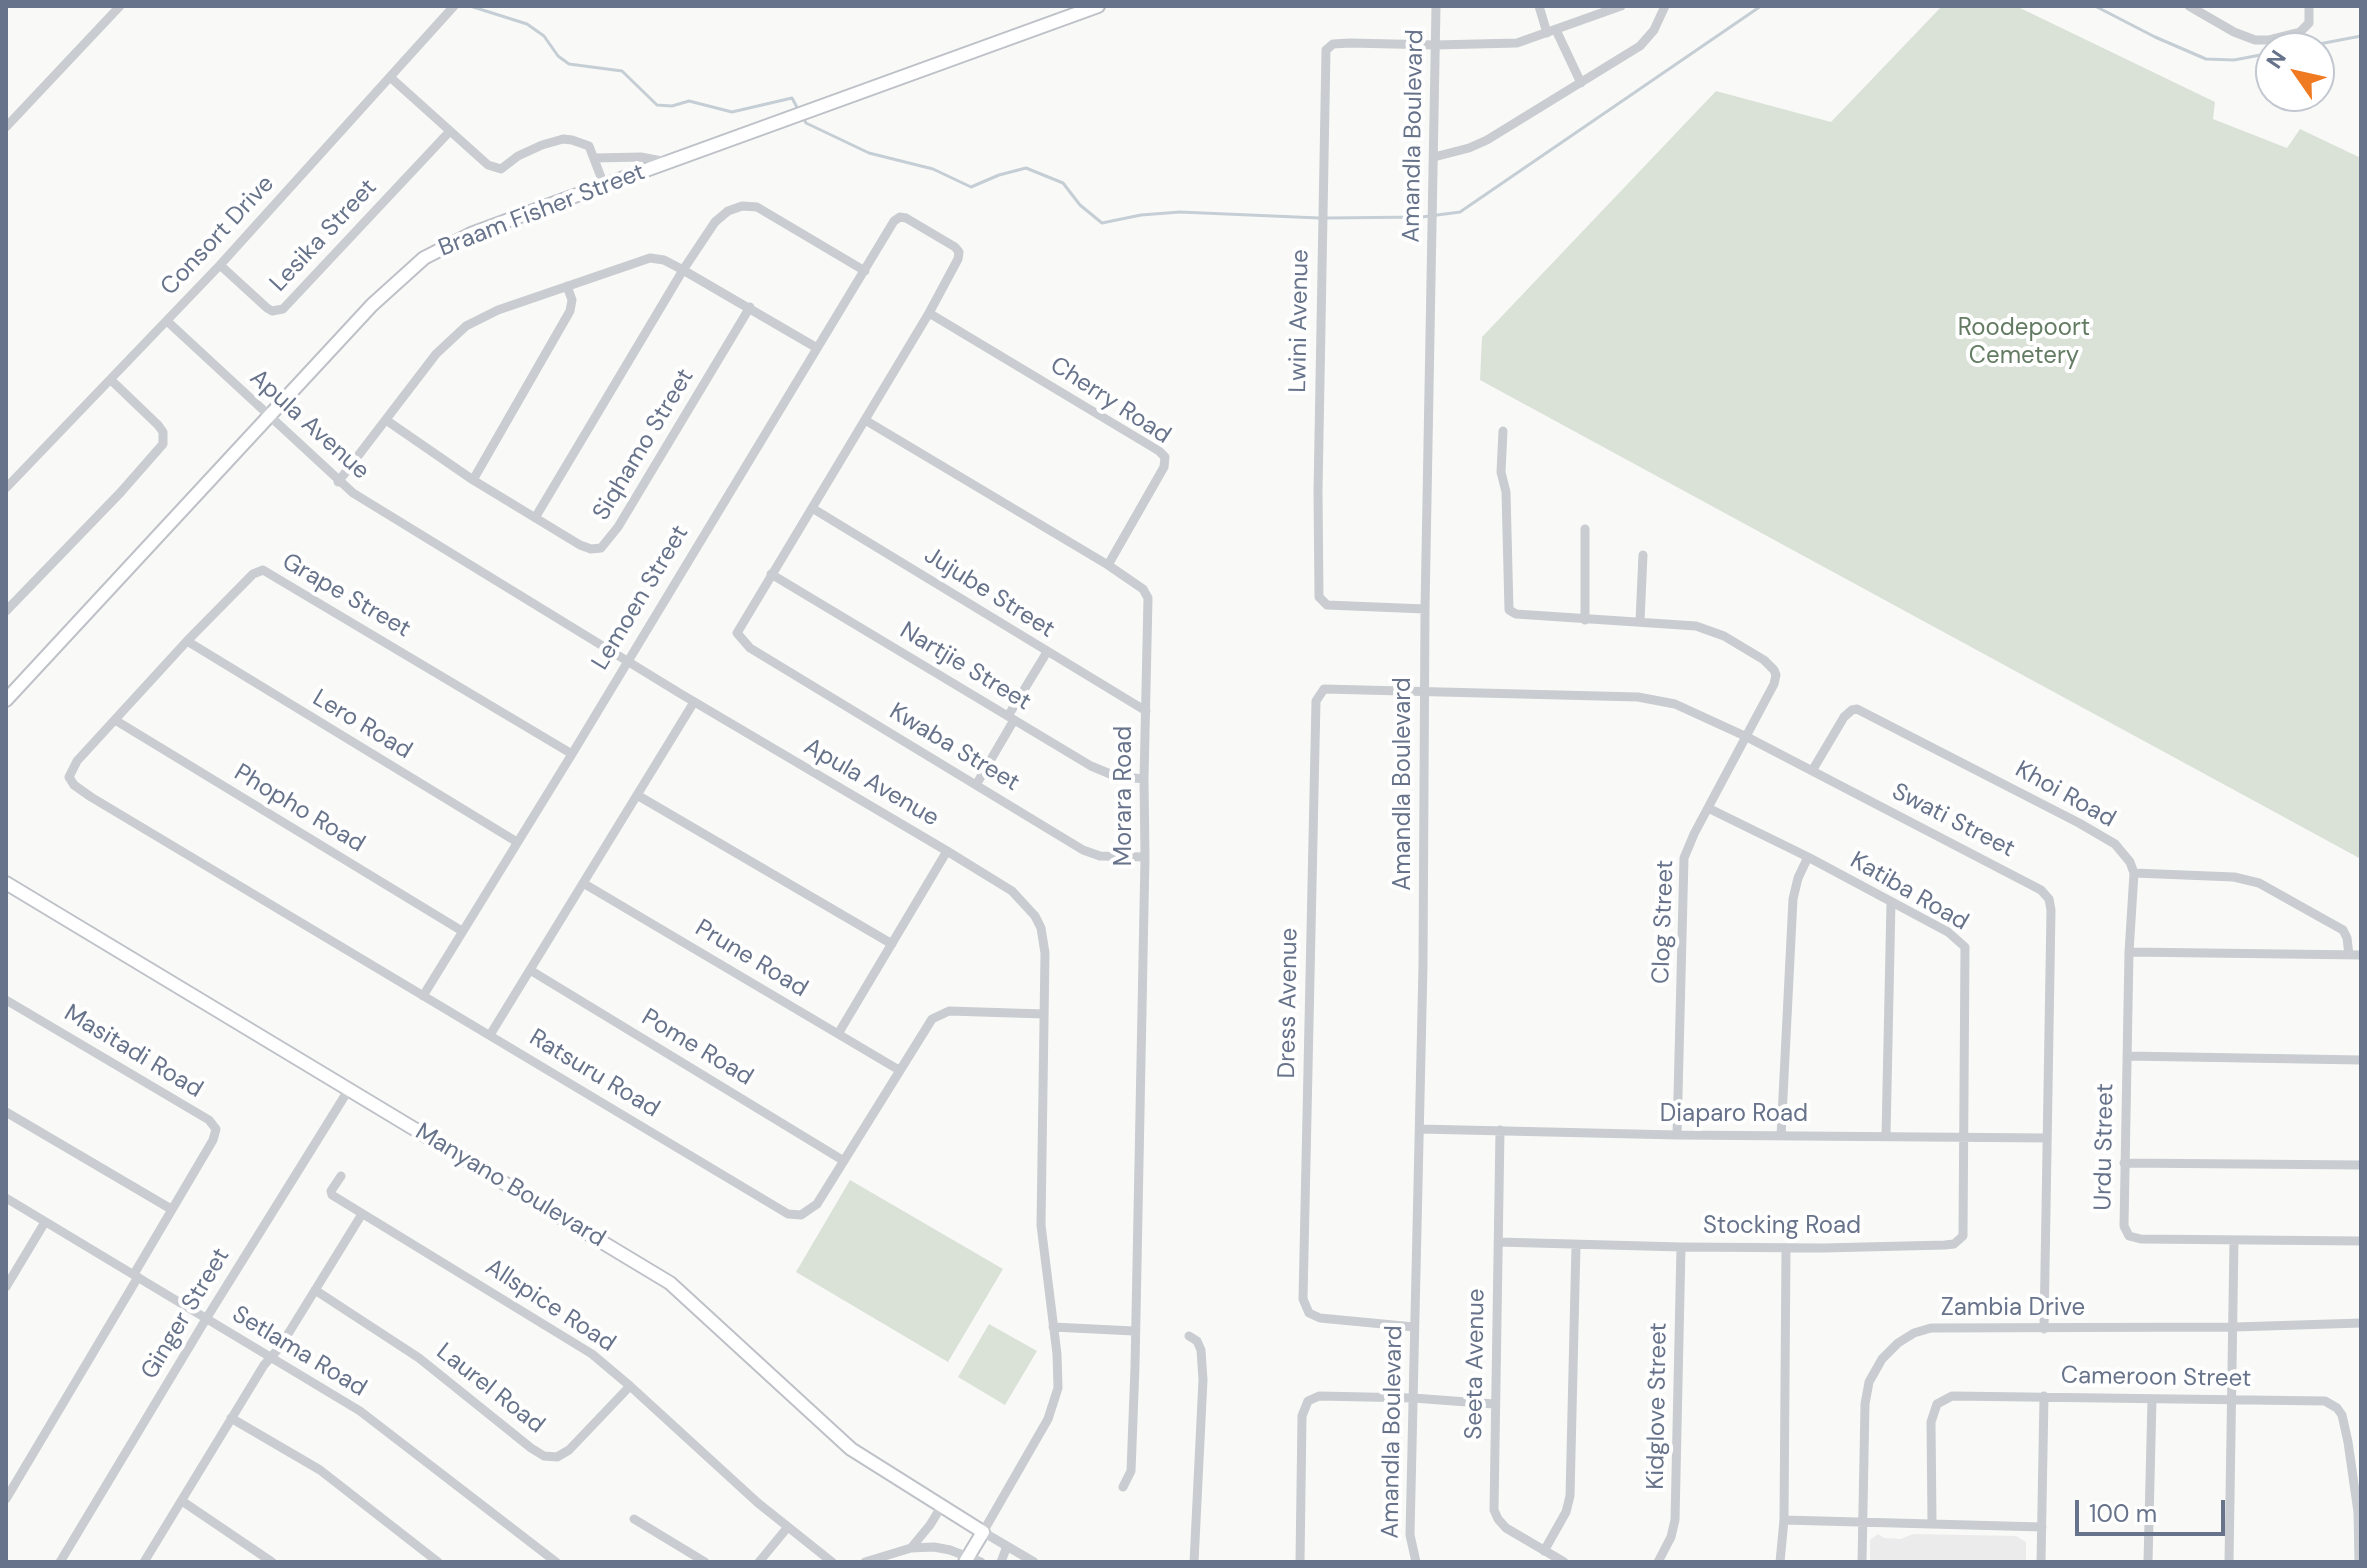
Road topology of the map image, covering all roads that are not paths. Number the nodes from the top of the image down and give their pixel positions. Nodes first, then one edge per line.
1 (120, 6) edge
2 (1098, 6) edge
3 (1436, 6) edge
4 (1539, 6) edge
5 (1621, 6) edge
6 (1665, 6) edge
7 (2189, 6) edge
8 (2309, 6) edge
9 (451, 9) edge
10 (1074, 10) edge
11 (1552, 31) junction
12 (1436, 45) junction
13 (390, 77) junction
14 (1581, 83) junction
15 (6, 127) edge
16 (450, 131) junction
17 (1434, 157) junction
18 (595, 158) junction
19 (670, 162) junction
20 (604, 185) junction
21 (220, 265) junction
22 (683, 270) junction
23 (865, 271) junction
24 (567, 286) junction
25 (750, 307) junction
26 (929, 313) junction
27 (167, 321) junction
28 (817, 348) junction
29 (111, 380) junction
30 (270, 417) junction
31 (386, 420) junction
32 (865, 420) junction
33 (1503, 431) dead end
34 (473, 480) junction
35 (338, 482) junction
36 (6, 488) edge
37 (812, 508) junction
38 (535, 518) junction
39 (1585, 529) dead end
40 (1643, 555) dead end
41 (1108, 565) junction
42 (771, 574) junction
43 (1425, 609) junction
44 (6, 611) edge
45 (1585, 620) junction
46 (1640, 621) junction
47 (187, 641) junction
48 (1047, 652) junction
49 (627, 661) junction
50 (1424, 693) junction
51 (6, 700) edge
52 (694, 702) junction
53 (1146, 711) junction
54 (1011, 718) junction
55 (115, 720) junction
56 (1747, 737) junction
57 (572, 754) junction
58 (1812, 771) junction
59 (69, 777) joint
60 (1144, 779) junction
61 (976, 785) junction
62 (637, 795) junction
63 (1708, 808) junction
64 (517, 842) junction
65 (947, 851) junction
66 (1145, 857) junction
67 (1808, 857) junction
68 (2134, 873) junction
69 (6, 883) edge
70 (583, 883) junction
71 (1891, 902) junction
72 (462, 931) junction
73 (892, 944) junction
74 (2129, 952) junction
75 (2349, 955) junction
76 (2361, 955) edge
77 (530, 970) junction
78 (423, 996) junction
79 (6, 1000) edge
80 (1044, 1014) junction
81 (838, 1034) junction
82 (490, 1035) junction
83 (2127, 1056) junction
84 (2361, 1060) edge
85 (899, 1070) junction
86 (349, 1089) junction
87 (6, 1112) edge
88 (1420, 1129) junction
89 (1500, 1130) junction
90 (1677, 1135) junction
91 (1886, 1135) junction
92 (1964, 1135) junction
93 (1781, 1136) junction
94 (2047, 1138) junction
95 (844, 1161) junction
96 (2124, 1163) junction
97 (2361, 1165) edge
98 (341, 1176) dead end
99 (6, 1198) edge
100 (171, 1209) junction
101 (362, 1214) junction
102 (45, 1222) junction
103 (2234, 1240) junction
104 (2361, 1241) edge
105 (1498, 1242) junction
106 (1576, 1245) junction
107 (1681, 1247) junction
108 (1786, 1248) junction
109 (136, 1276) junction
110 (6, 1287) edge
111 (315, 1290) junction
112 (206, 1319) junction
113 (2361, 1323) edge
114 (1053, 1327) junction
115 (1414, 1327) junction
116 (2235, 1327) junction
117 (2044, 1329) junction
118 (1134, 1331) junction
119 (1189, 1336) dead end
120 (271, 1357) junction
121 (630, 1386) junction
122 (2044, 1396) junction
123 (1413, 1398) junction
124 (2152, 1399) junction
125 (2232, 1401) junction
126 (1494, 1404) junction
127 (231, 1418) junction
128 (1123, 1487) dead end
129 (6, 1499) edge
130 (182, 1501) junction
131 (941, 1507) junction
132 (634, 1519) dead end
133 (1784, 1520) junction
134 (1863, 1521) junction
135 (1932, 1522) junction
136 (2042, 1527) junction
137 (787, 1528) junction
138 (983, 1532) junction
139 (1007, 1546) junction
140 (911, 1548) junction
141 (1544, 1551) junction
142 (971, 1560) edge
143 (60, 1562) edge
144 (144, 1562) edge
145 (272, 1562) edge
146 (438, 1562) edge
147 (556, 1562) edge
148 (705, 1562) edge
149 (759, 1562) edge
150 (832, 1562) edge
151 (865, 1562) edge
152 (1001, 1562) edge
153 (1034, 1562) edge
154 (1194, 1562) edge
155 (1300, 1562) edge
156 (1416, 1562) edge
157 (1564, 1562) edge
158 (1658, 1562) edge
159 (1780, 1562) edge
160 (1862, 1562) edge
161 (2041, 1562) edge
162 (2148, 1562) edge
163 (2229, 1562) edge
164 (2359, 1562) edge

1 - 15 street
2 - 10 street, Braam Fisher Street
3 - 12 street, Amandla Boulevard
4 - 11 street
5 - 11 street
6 - 14 street
7 - 8 street
9 - 13 street, Consort Drive
10 - 19 street, Braam Fisher Street
11 - 12 street
11 - 14 street
12 - 17 street, Amandla Boulevard
12 - 43 street, Lwini Avenue
13 - 16 street
13 - 21 street, Consort Drive
14 - 17 street
16 - 18 street
16 - 21 street, Lesika Street
17 - 43 street, Amandla Boulevard
18 - 19 street
18 - 20 street
19 - 20 street, Braam Fisher Street
20 - 30 street, Braam Fisher Street
21 - 27 street, Consort Drive
22 - 23 street
22 - 24 street
22 - 25 street
22 - 38 street
23 - 26 street, Lemoen Street
23 - 28 street, Lemoen Street
24 - 31 street
24 - 34 street
25 - 28 street
25 - 38 street, Siqhamo Street
26 - 32 street
26 - 41 street, Cherry Road
27 - 29 street, Consort Drive
27 - 30 street, Apula Avenue
28 - 49 street, Lemoen Street
29 - 36 street, Consort Drive
29 - 44 street
30 - 35 street, Apula Avenue
30 - 51 street, Braam Fisher Street
31 - 34 street, Siqhamo Street
31 - 35 street
32 - 37 street
32 - 41 street, Morara Road
33 - 45 street
34 - 38 street, Siqhamo Street
35 - 49 street, Apula Avenue
37 - 42 street
37 - 48 street, Jujube Street
39 - 45 street
40 - 46 street
41 - 53 street, Morara Road
42 - 54 street, Nartjie Street
42 - 61 street, Kwaba Street
43 - 50 street, Amandla Boulevard
45 - 46 street
46 - 56 street, Clog Street
47 - 55 street, Grape Street
47 - 57 street, Grape Street
47 - 64 street, Lero Road
48 - 53 street, Jujube Street
48 - 54 street
49 - 52 street, Apula Avenue
49 - 57 street, Lemoen Street
50 - 56 street, Swati Street
50 - 88 street, Amandla Boulevard
50 - 115 street, Dress Avenue
52 - 62 street
52 - 65 street, Apula Avenue
53 - 60 street, Morara Road
54 - 60 street, Nartjie Street
54 - 61 street
55 - 59 street, Grape Street
55 - 72 street, Phopho Road
56 - 58 street, Swati Street
56 - 63 street, Clog Street
57 - 64 street, Lemoen Street
58 - 68 street, Khoi Road
58 - 94 street, Swati Street
59 - 78 street, Ratsuru Road
60 - 66 street, Morara Road
61 - 66 street, Kwaba Street
62 - 70 street
62 - 73 street
63 - 67 street, Katiba Road
63 - 90 street, Clog Street
64 - 72 street, Lemoen Street
65 - 73 street
65 - 80 street, Apula Avenue
66 - 118 street, Morara Road
67 - 71 street, Katiba Road
67 - 93 street
68 - 74 street, Urdu Street
68 - 75 street
69 - 86 street, Manyano Boulevard
70 - 77 street
70 - 81 street, Prune Road
71 - 91 street
71 - 92 street, Katiba Road
72 - 78 street, Lemoen Street
73 - 81 street
74 - 75 street
74 - 83 street, Urdu Street
75 - 76 street
77 - 82 street
77 - 95 street, Pome Road
78 - 82 street, Ratsuru Road
79 - 100 street, Masitadi Road
80 - 85 street, Ratsuru Road
80 - 114 street, Apula Avenue
81 - 85 street, Prune Road
82 - 95 street, Ratsuru Road
83 - 84 street
83 - 96 street, Urdu Street
85 - 95 street, Ratsuru Road
86 - 112 street, Ginger Street
86 - 131 street, Manyano Boulevard
87 - 100 street
88 - 89 street, Diaparo Road
88 - 115 street, Amandla Boulevard
89 - 90 street, Diaparo Road
89 - 105 street, Seeta Avenue
90 - 93 street, Diaparo Road
91 - 92 street, Diaparo Road
91 - 93 street, Diaparo Road
92 - 94 street, Diaparo Road
92 - 108 street, Stocking Road
94 - 117 street, Swati Street
96 - 97 street
96 - 103 street, Urdu Street
98 - 101 street, Allspice Road
99 - 102 street, Setlama Road
100 - 109 street, Masitadi Road
101 - 111 street
101 - 121 street, Allspice Road
102 - 109 street, Setlama Road
102 - 110 street
103 - 104 street, Urdu Street
103 - 116 street
105 - 106 street, Stocking Road
105 - 126 street, Seeta Avenue
106 - 107 street, Stocking Road
106 - 141 street
107 - 108 street, Stocking Road
107 - 158 street, Kidglove Street
108 - 133 street
109 - 112 street, Setlama Road
109 - 129 street, Masitadi Road
111 - 120 street
111 - 121 street, Laurel Road
112 - 120 street, Setlama Road
112 - 143 street, Ginger Street
113 - 116 street, Zambia Drive
114 - 118 street
114 - 138 street, Apula Avenue
115 - 123 street, Amandla Boulevard
116 - 117 street, Zambia Drive
116 - 125 street
117 - 134 street, Zambia Drive
118 - 128 street, Morara Road
119 - 154 street
120 - 127 street
120 - 147 street, Setlama Road
121 - 137 street, Allspice Road
122 - 124 street, Cameroon Street
122 - 135 street, Cameroon Street
122 - 136 street
123 - 126 street
123 - 155 street
123 - 156 street, Amandla Boulevard
124 - 125 street, Cameroon Street
124 - 162 street
125 - 163 street
125 - 164 street, Cameroon Street
126 - 141 street, Seeta Avenue
127 - 130 street
127 - 146 street
130 - 144 street
130 - 145 street
131 - 138 street, Manyano Boulevard
131 - 140 street
132 - 148 street
133 - 134 street
133 - 159 street
134 - 135 street
134 - 160 street, Zambia Drive
135 - 136 street
136 - 161 street
137 - 149 street
137 - 150 street, Allspice Road
138 - 139 street
138 - 142 street
139 - 152 street
139 - 153 street
140 - 142 street
140 - 151 street
141 - 157 street, Seeta Avenue

